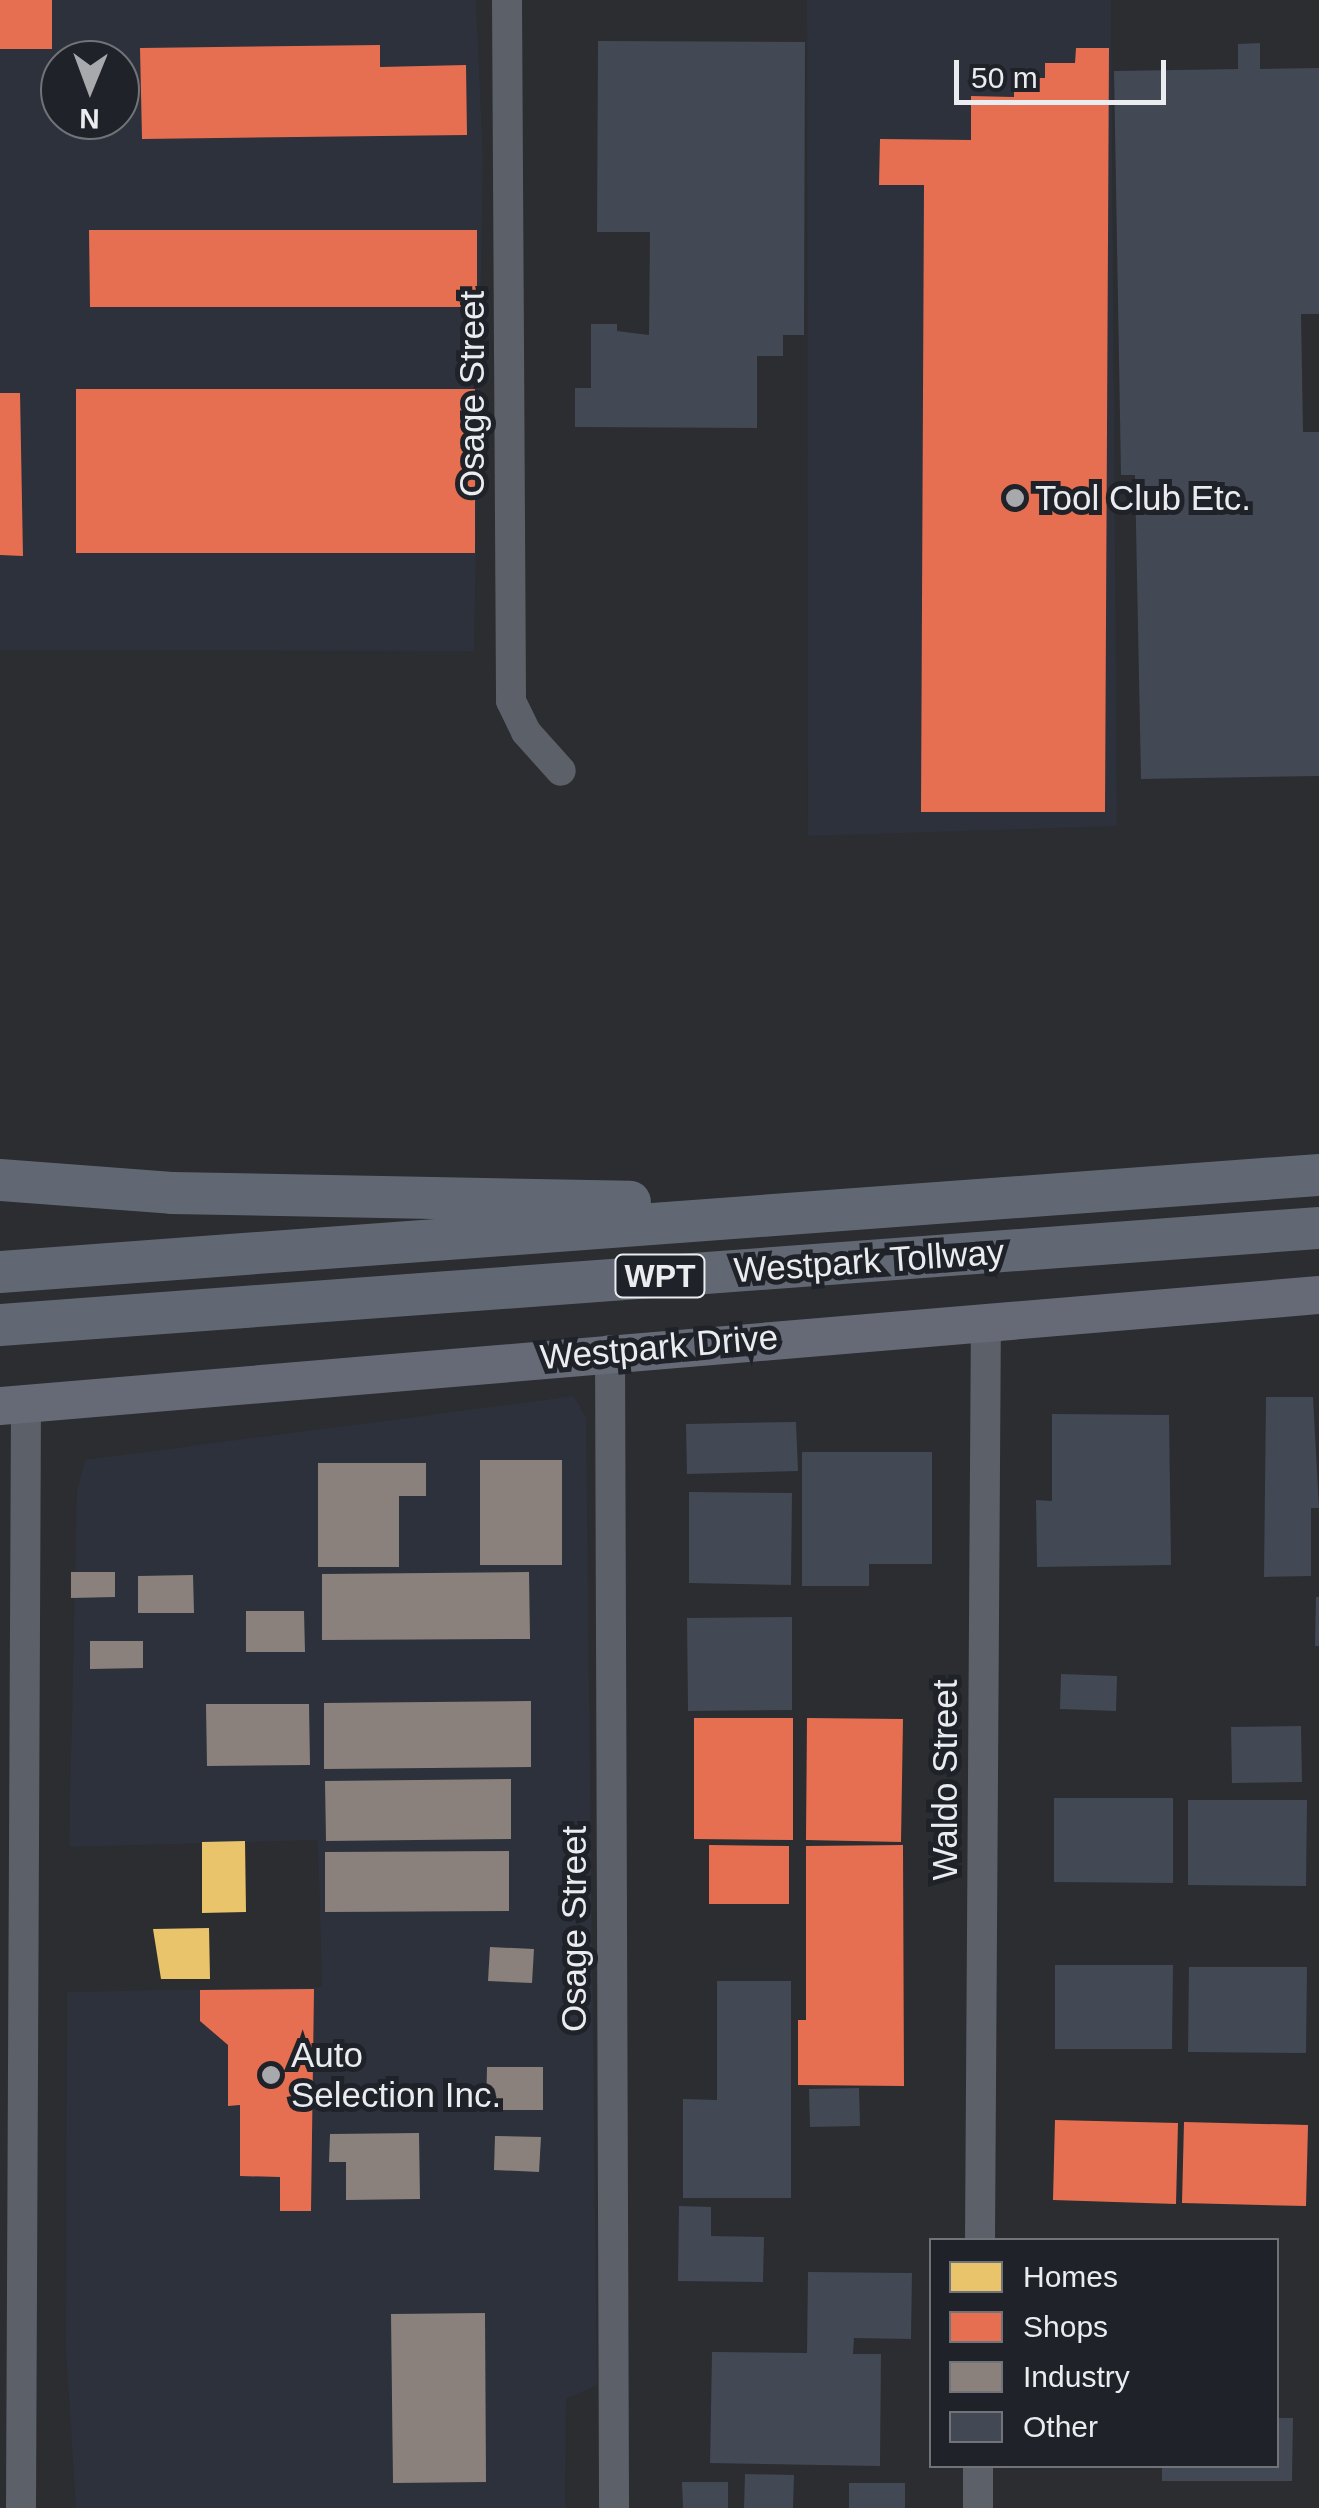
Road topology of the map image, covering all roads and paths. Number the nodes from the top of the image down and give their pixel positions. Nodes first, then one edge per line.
1 (507, 0) edge
2 (561, 772) dead end
3 (1319, 1176) edge
4 (0, 1180) edge
5 (901, 1208) junction
6 (1319, 1228) edge
7 (0, 1272) edge
8 (1319, 1295) edge
9 (986, 1320) junction
10 (0, 1325) edge
11 (610, 1350) junction
12 (13, 1405) edge
13 (980, 2238) edge
14 (978, 2468) edge
15 (21, 2508) edge
16 (614, 2508) edge
17 (978, 2508) edge

1 - 2 street, Osage Street
3 - 5 highway, Westpark Tollway / WPT
4 - 5 highway
5 - 7 highway, Westpark Tollway / WPT
6 - 10 highway, Westpark Tollway / WPT
8 - 9 main road, Westpark Drive
9 - 11 main road, Westpark Drive
9 - 13 street, Waldo Street
11 - 12 main road, Westpark Drive
11 - 16 street, Osage Street
12 - 15 street
14 - 17 street

